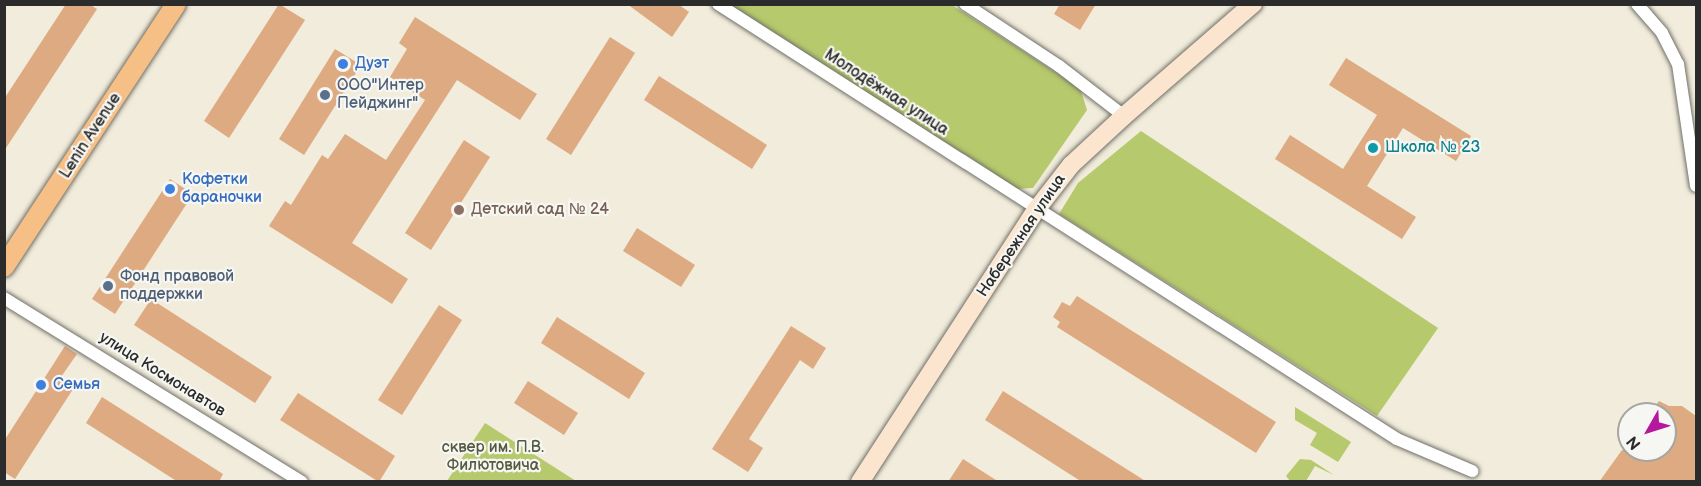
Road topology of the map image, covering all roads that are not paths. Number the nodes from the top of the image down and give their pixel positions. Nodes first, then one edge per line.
1 (176, 4) edge
2 (718, 4) edge
3 (965, 4) edge
4 (1253, 4) edge
5 (1637, 4) edge
6 (1124, 116) junction
7 (1696, 186) edge
8 (1036, 210) junction
9 (4, 267) edge
10 (4, 298) edge
11 (1472, 471) dead end
12 (302, 482) edge
13 (860, 482) edge

1 - 9 main road, Lenin Avenue
2 - 8 street, Молодёжная улица
3 - 6 street
4 - 6 street, Набережная улица
5 - 7 street
6 - 8 street, Набережная улица
8 - 11 street, Молодёжная улица
8 - 13 street, Набережная улица
10 - 12 street, улица Космонавтов

